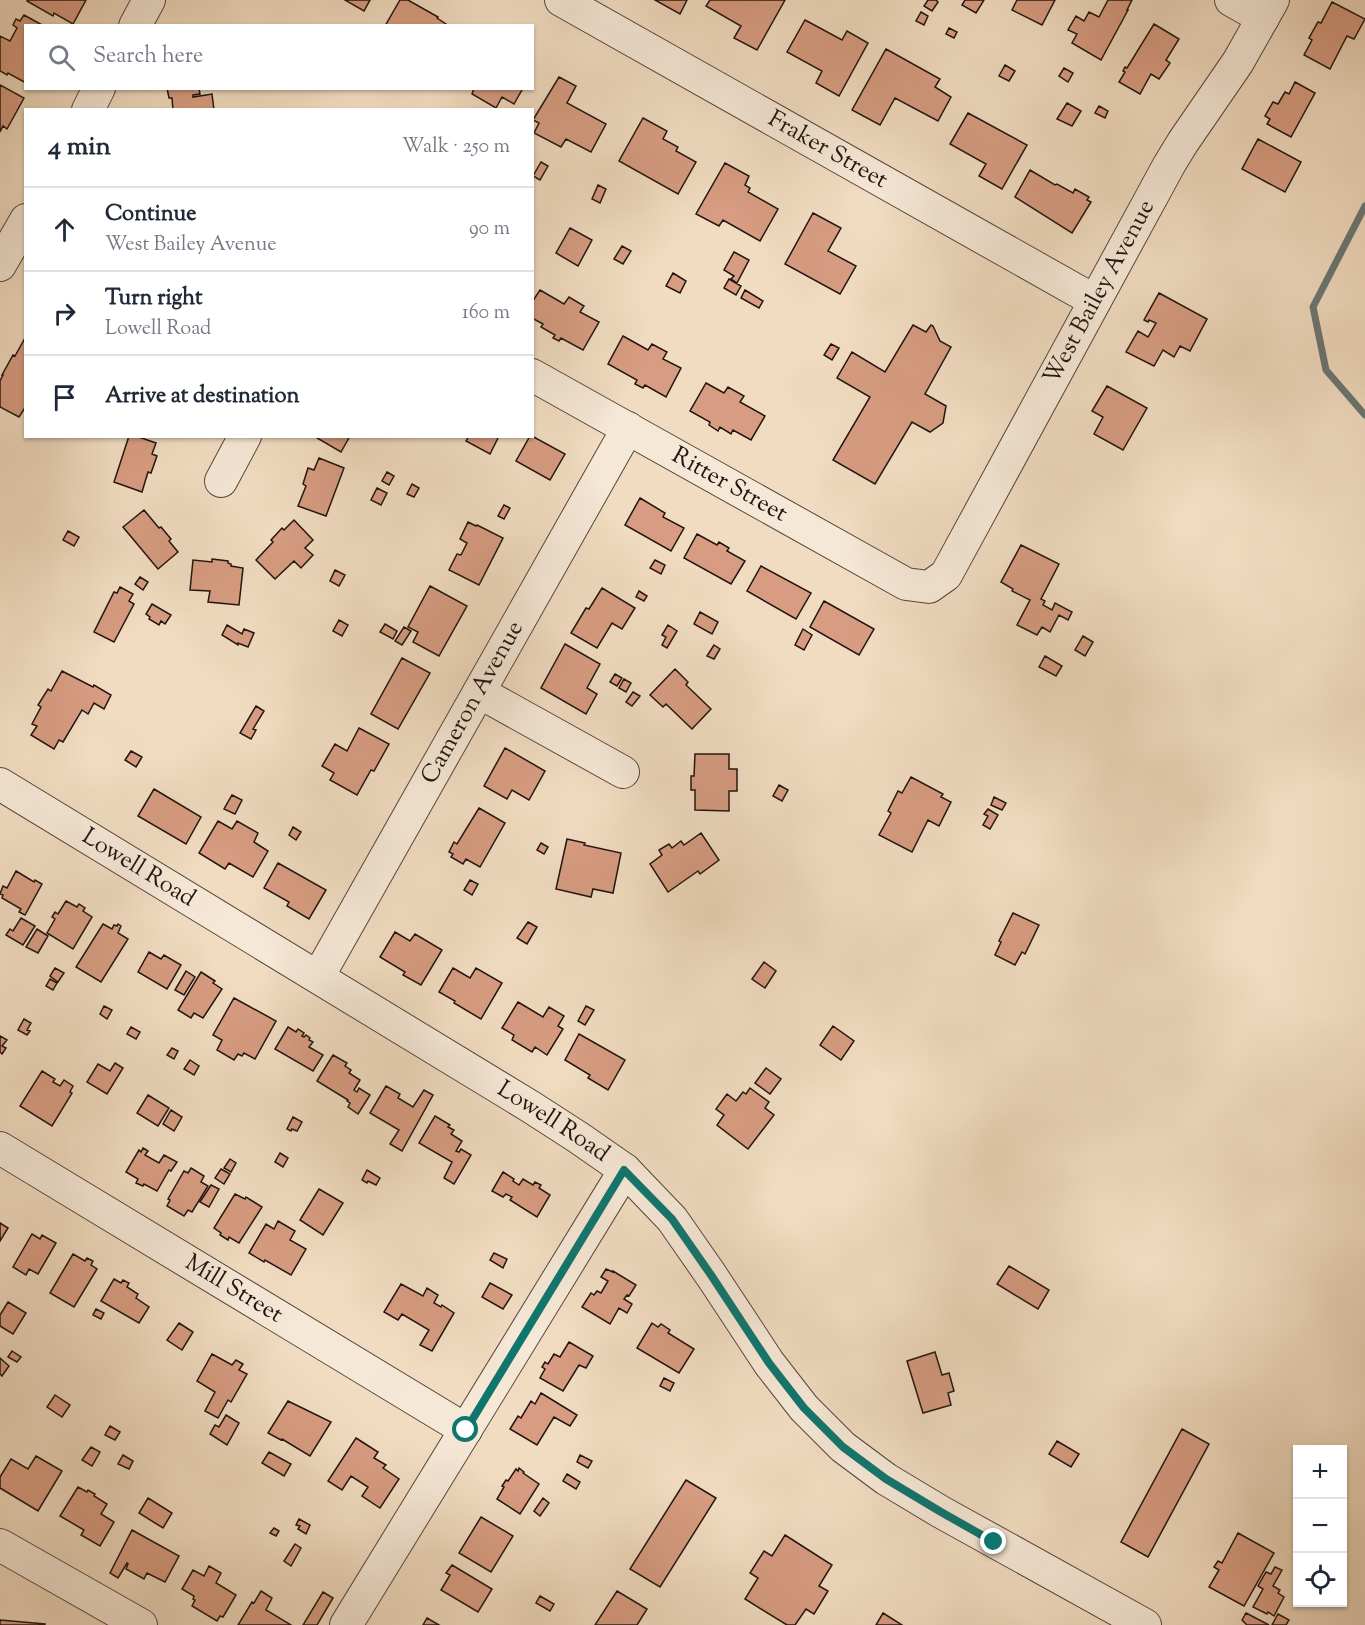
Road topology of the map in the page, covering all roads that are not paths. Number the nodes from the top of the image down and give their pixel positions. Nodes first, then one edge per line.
1 (149, 0) edge
2 (561, 0) edge
3 (1231, 0) edge
4 (1268, 9) edge
5 (136, 24) edge
6 (98, 90) edge
7 (89, 108) edge
8 (24, 223) edge
9 (0, 265) edge
10 (1095, 301) junction
11 (534, 376) edge
12 (628, 428) junction
13 (244, 438) edge
14 (221, 481) dead end
15 (929, 586) joint
16 (479, 692) junction
17 (623, 772) dead end
18 (0, 784) edge
19 (318, 977) junction
20 (0, 1148) edge
21 (624, 1170) junction
22 (466, 1430) junction
23 (0, 1545) edge
24 (141, 1625) edge
25 (346, 1625) edge
26 (1145, 1625) edge

1 - 5 street
2 - 10 street, Fraker Street
3 - 4 street
4 - 10 street, West Bailey Avenue
6 - 7 street
8 - 9 street
10 - 15 street, West Bailey Avenue
11 - 12 street, Ritter Street
12 - 15 street, Ritter Street
12 - 16 street, Cameron Avenue
13 - 14 street
16 - 17 street
16 - 19 street, Cameron Avenue
18 - 19 street, Lowell Road
19 - 21 street, Lowell Road
20 - 22 street, Mill Street
21 - 22 street
21 - 26 street, Lowell Road
22 - 25 street
23 - 24 street

